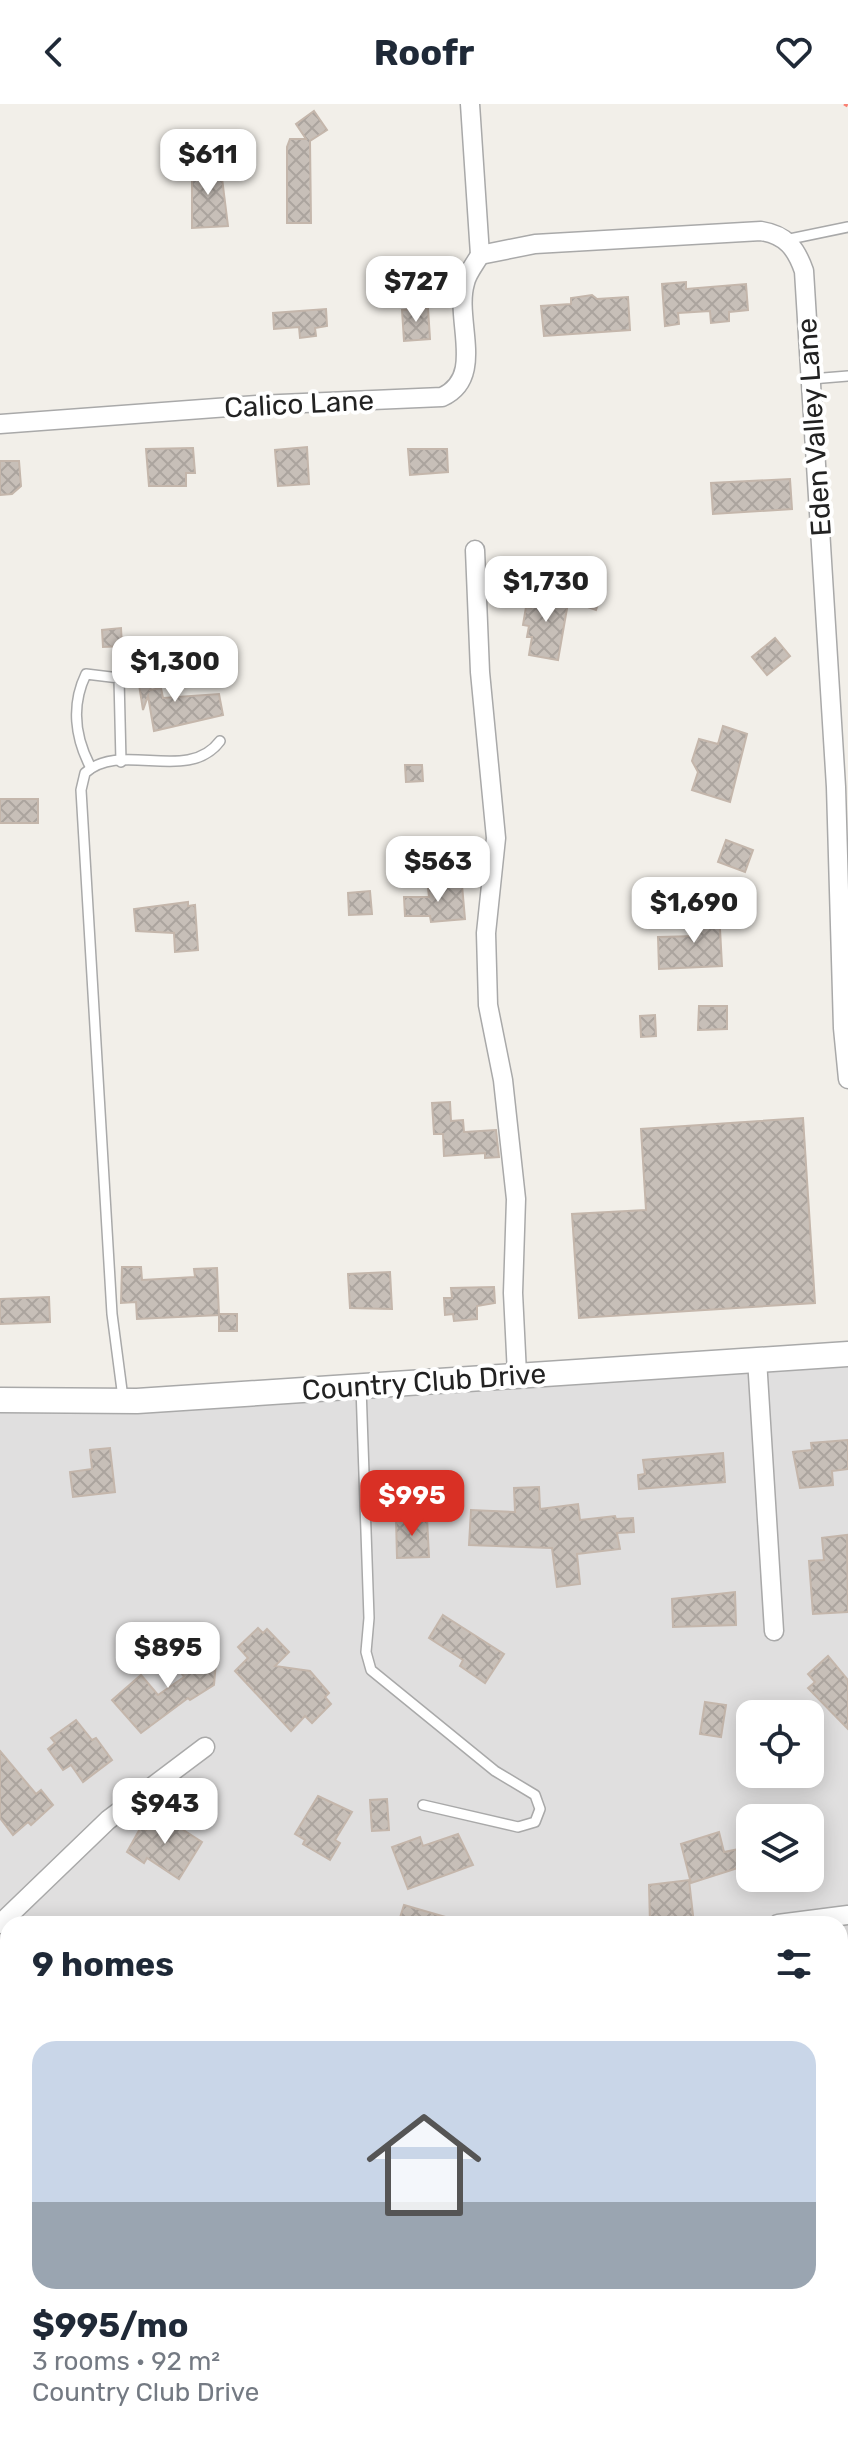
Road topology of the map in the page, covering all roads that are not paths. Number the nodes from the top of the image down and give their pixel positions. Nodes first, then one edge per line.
1 (470, 104) edge
2 (848, 227) edge
3 (785, 240) junction
4 (480, 255) junction
5 (848, 376) edge
6 (811, 379) junction
7 (0, 424) edge
8 (475, 550) dead end
9 (220, 741) dead end
10 (121, 762) junction
11 (91, 768) junction
12 (848, 1079) edge
13 (848, 1354) edge
14 (757, 1359) junction
15 (517, 1374) junction
16 (361, 1387) junction
17 (0, 1400) edge
18 (123, 1402) junction
19 (774, 1631) dead end
20 (205, 1747) dead end
21 (423, 1805) dead end
22 (8, 1916) edge

1 - 4 street
2 - 3 lane
3 - 4 street
3 - 6 street, Eden Valley Lane
4 - 7 street, Calico Lane
5 - 6 lane
6 - 12 street, Eden Valley Lane
8 - 15 street
9 - 10 lane
10 - 11 lane
10 - 11 lane
11 - 18 lane
13 - 14 street, Country Club Drive
14 - 15 street, Country Club Drive
14 - 19 street
15 - 16 street, Country Club Drive
16 - 18 street, Country Club Drive
16 - 21 lane
17 - 18 street, Country Club Drive
20 - 22 street

